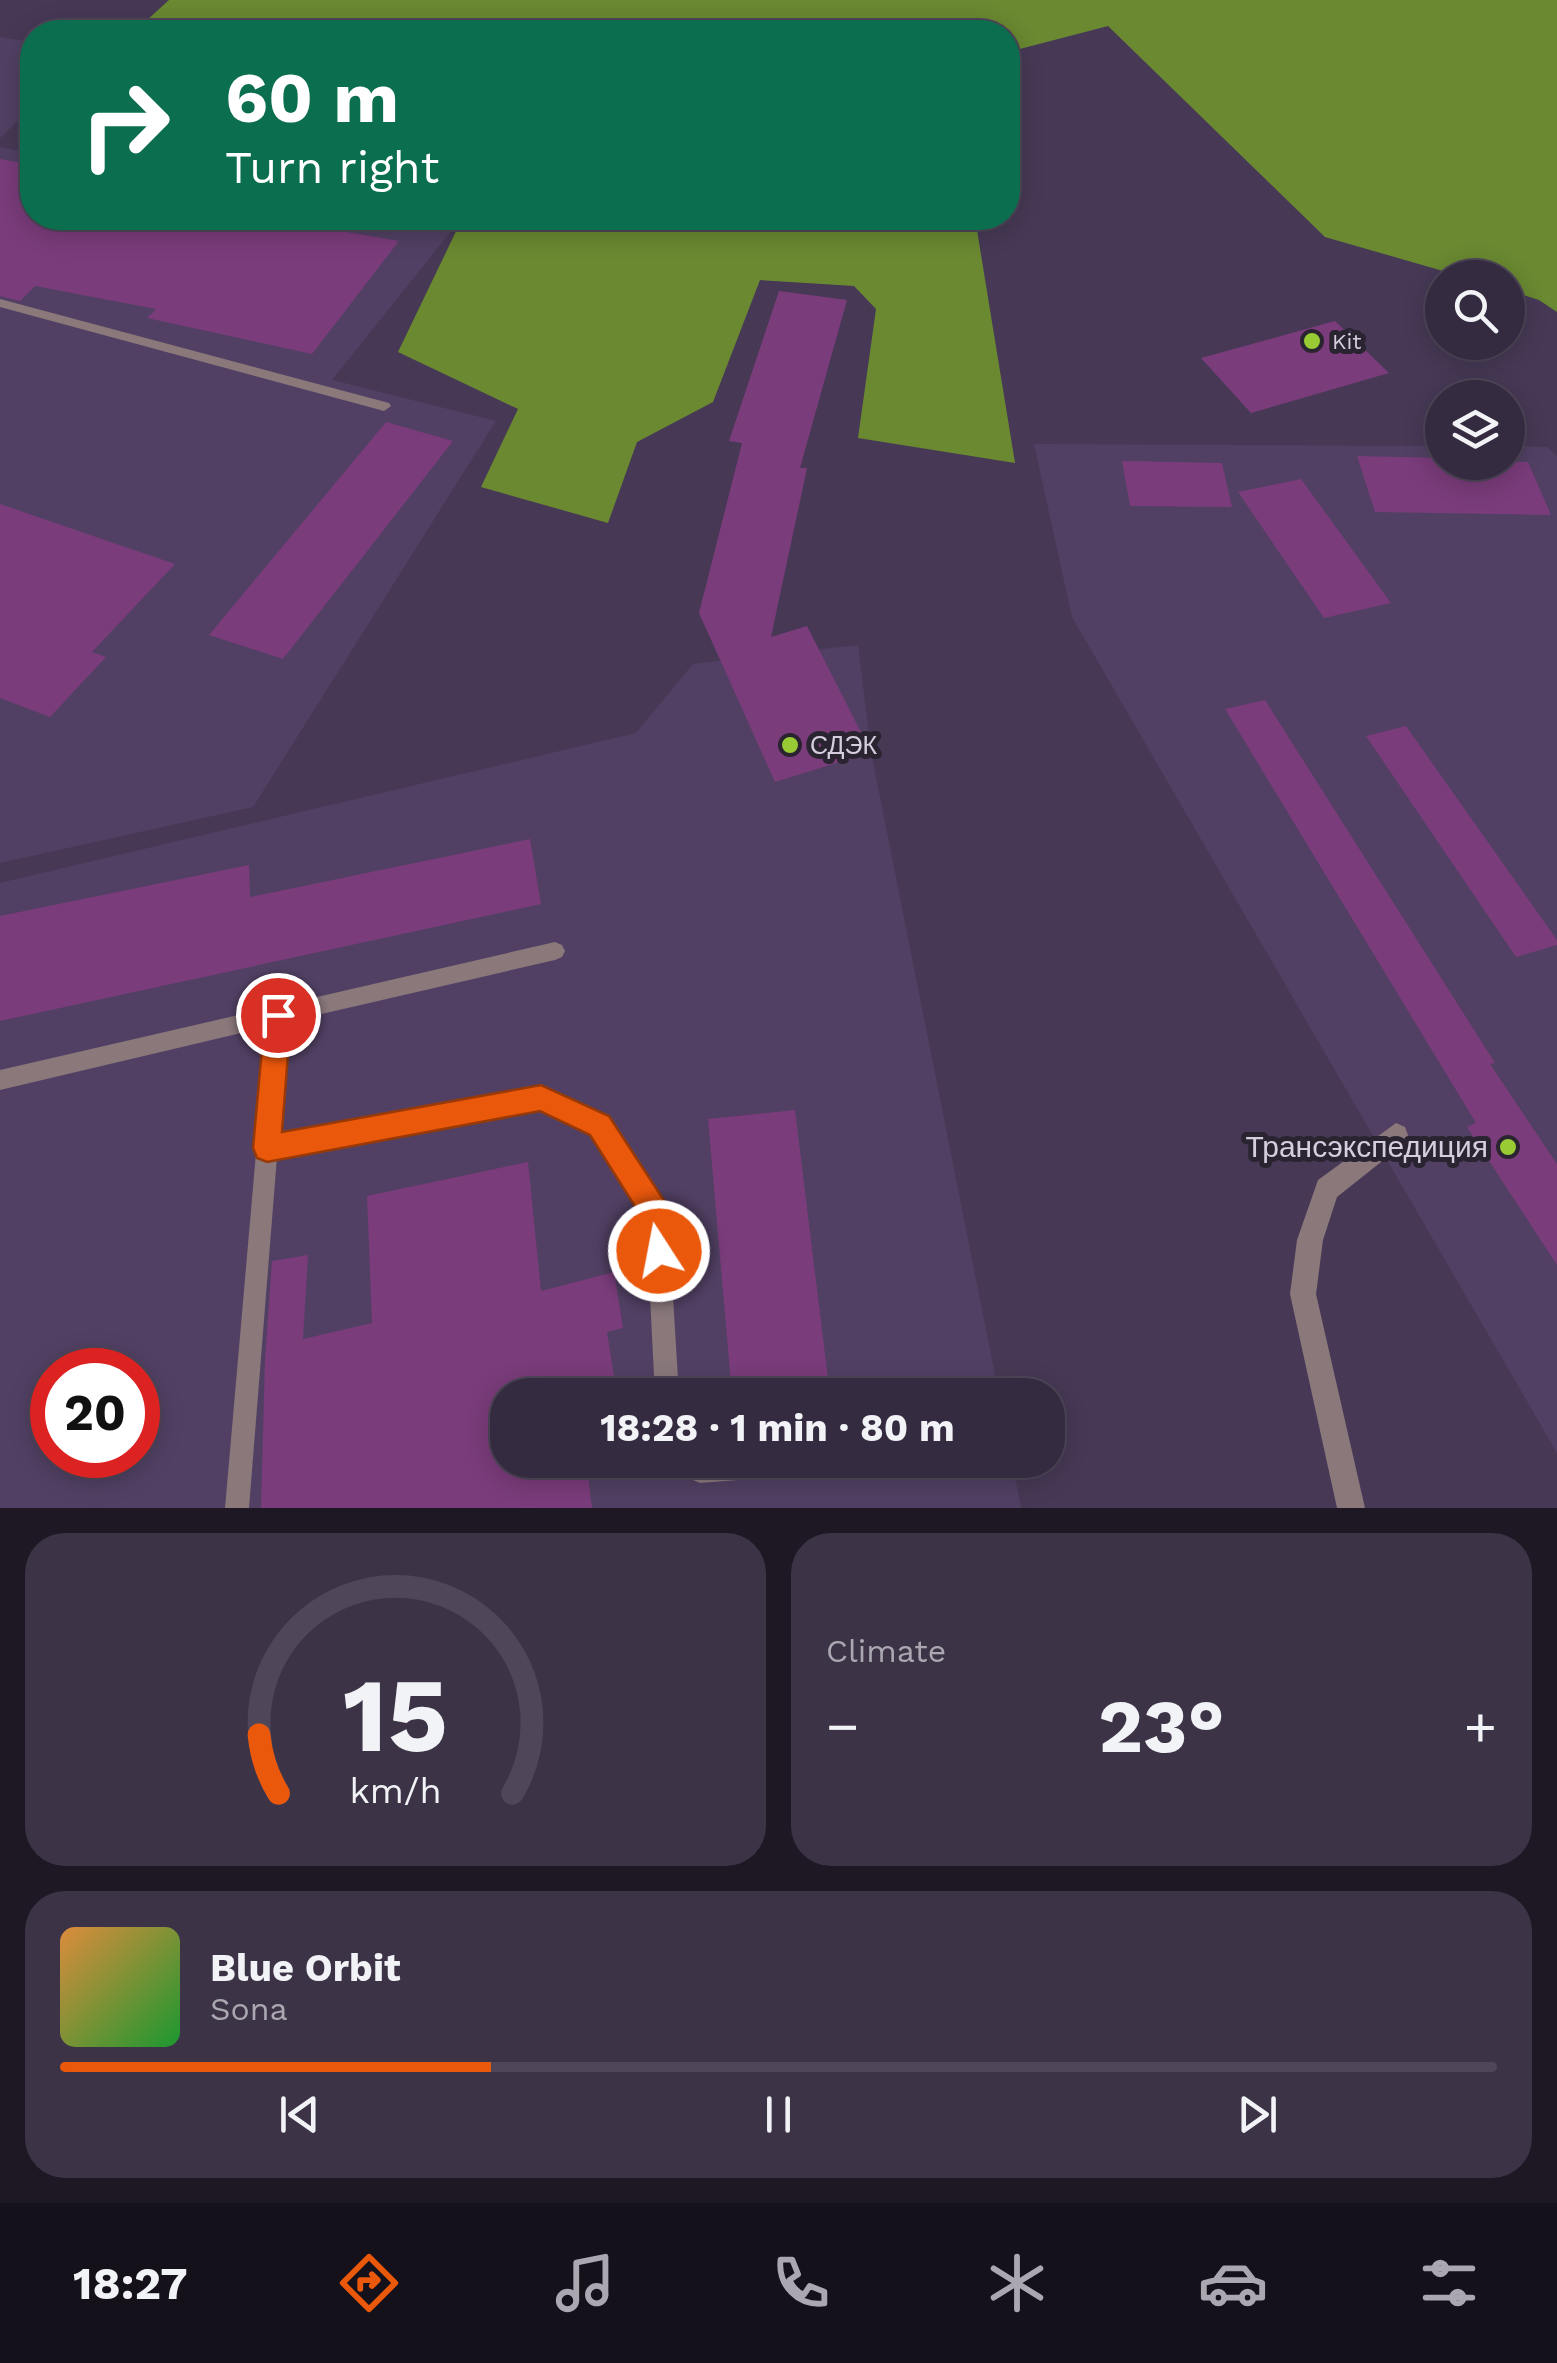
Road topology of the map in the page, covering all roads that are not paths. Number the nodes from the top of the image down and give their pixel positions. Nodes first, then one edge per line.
1 (0, 303) edge
2 (384, 406) dead end
3 (555, 950) dead end
4 (278, 1015) junction
5 (0, 1080) edge
6 (1396, 1136) dead end
7 (267, 1148) junction
8 (666, 1378) edge
9 (237, 1508) edge
10 (1351, 1508) edge

1 - 2 lane
3 - 4 lane
4 - 5 lane
4 - 7 lane
6 - 10 street
7 - 8 lane
7 - 9 lane

